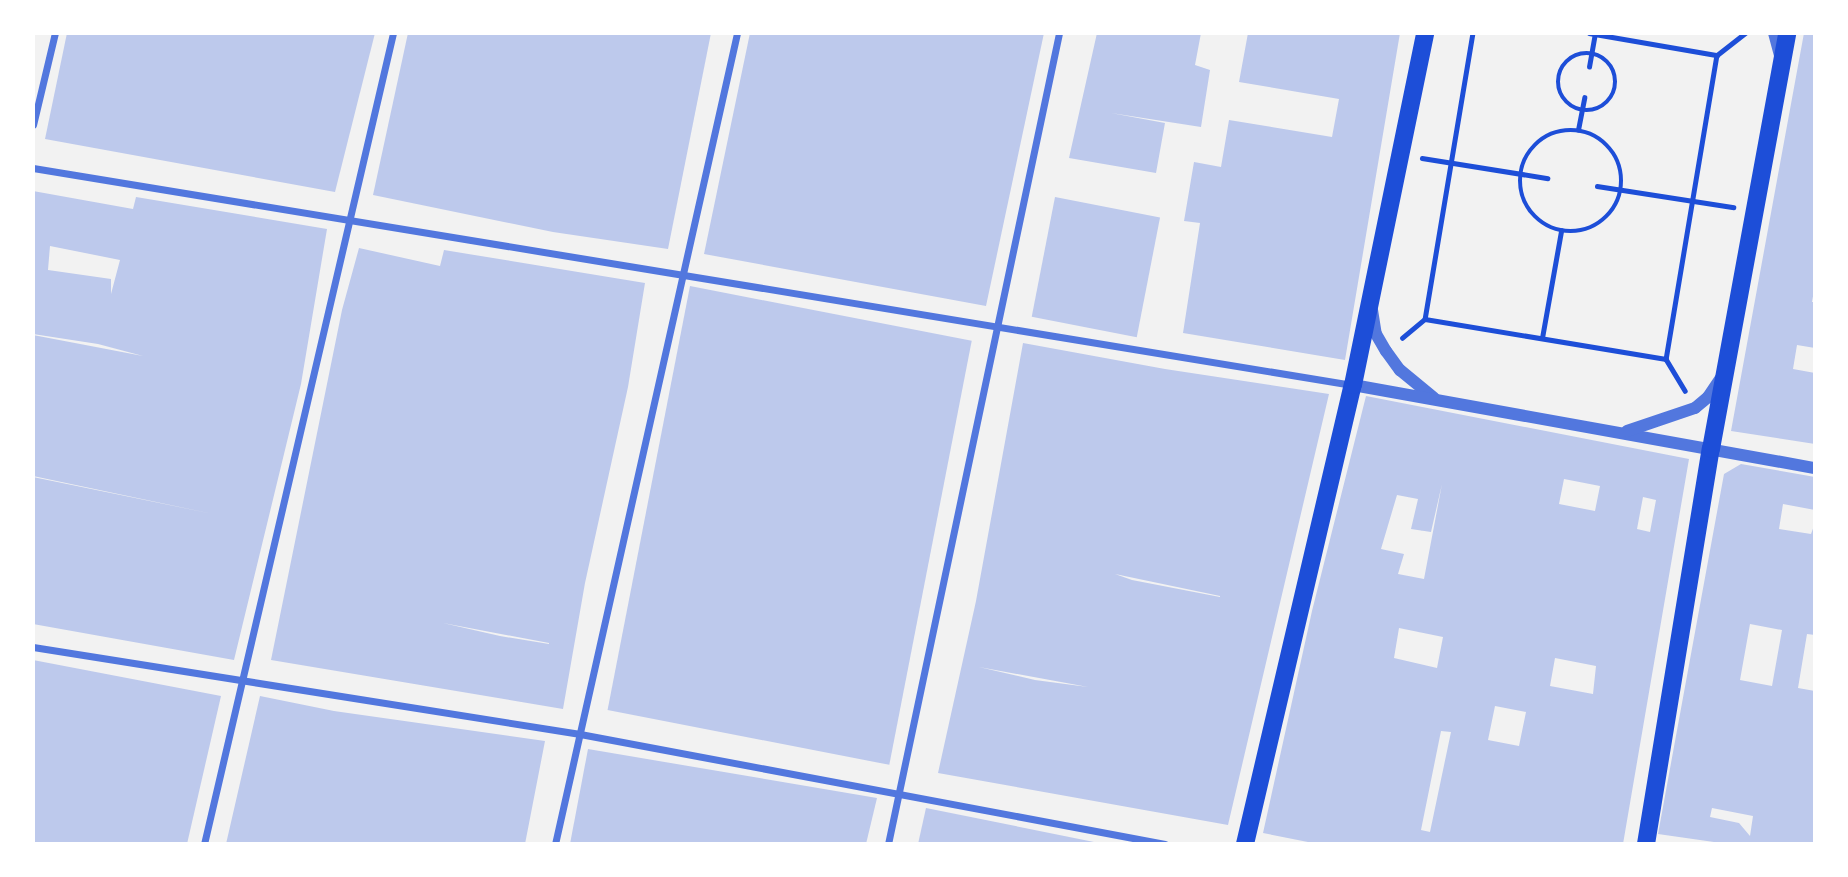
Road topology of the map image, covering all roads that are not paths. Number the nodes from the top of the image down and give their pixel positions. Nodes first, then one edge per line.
1 (55, 33) edge
2 (393, 33) edge
3 (737, 33) edge
4 (1059, 33) edge
5 (1425, 33) edge
6 (1774, 33) edge
7 (1787, 33) edge
8 (1781, 63) junction
9 (33, 125) edge
10 (33, 168) edge
11 (352, 220) junction
12 (683, 275) junction
13 (1371, 303) junction
14 (998, 329) junction
15 (1728, 363) junction
16 (1353, 385) junction
17 (1437, 400) junction
18 (1619, 432) junction
19 (1711, 449) junction
20 (1815, 468) edge
21 (33, 647) edge
22 (244, 681) junction
23 (580, 734) junction
24 (900, 792) junction
25 (204, 844) edge
26 (555, 844) edge
27 (888, 844) edge
28 (1165, 844) edge
29 (1245, 844) edge
30 (1646, 844) edge

1 - 9 street
2 - 11 street
3 - 12 street
4 - 14 street
5 - 13 main road
6 - 8 street
7 - 8 main road
8 - 15 main road
10 - 11 street
11 - 12 street
11 - 22 street
12 - 14 street
12 - 23 street
13 - 16 main road
13 - 17 street
14 - 16 street
14 - 24 street
15 - 18 street
15 - 19 main road
16 - 17 street
16 - 29 main road
17 - 18 street
18 - 19 street
19 - 20 street
19 - 30 main road
21 - 22 street
22 - 23 street
22 - 25 street
23 - 24 street
23 - 26 street
24 - 27 street
24 - 28 street

